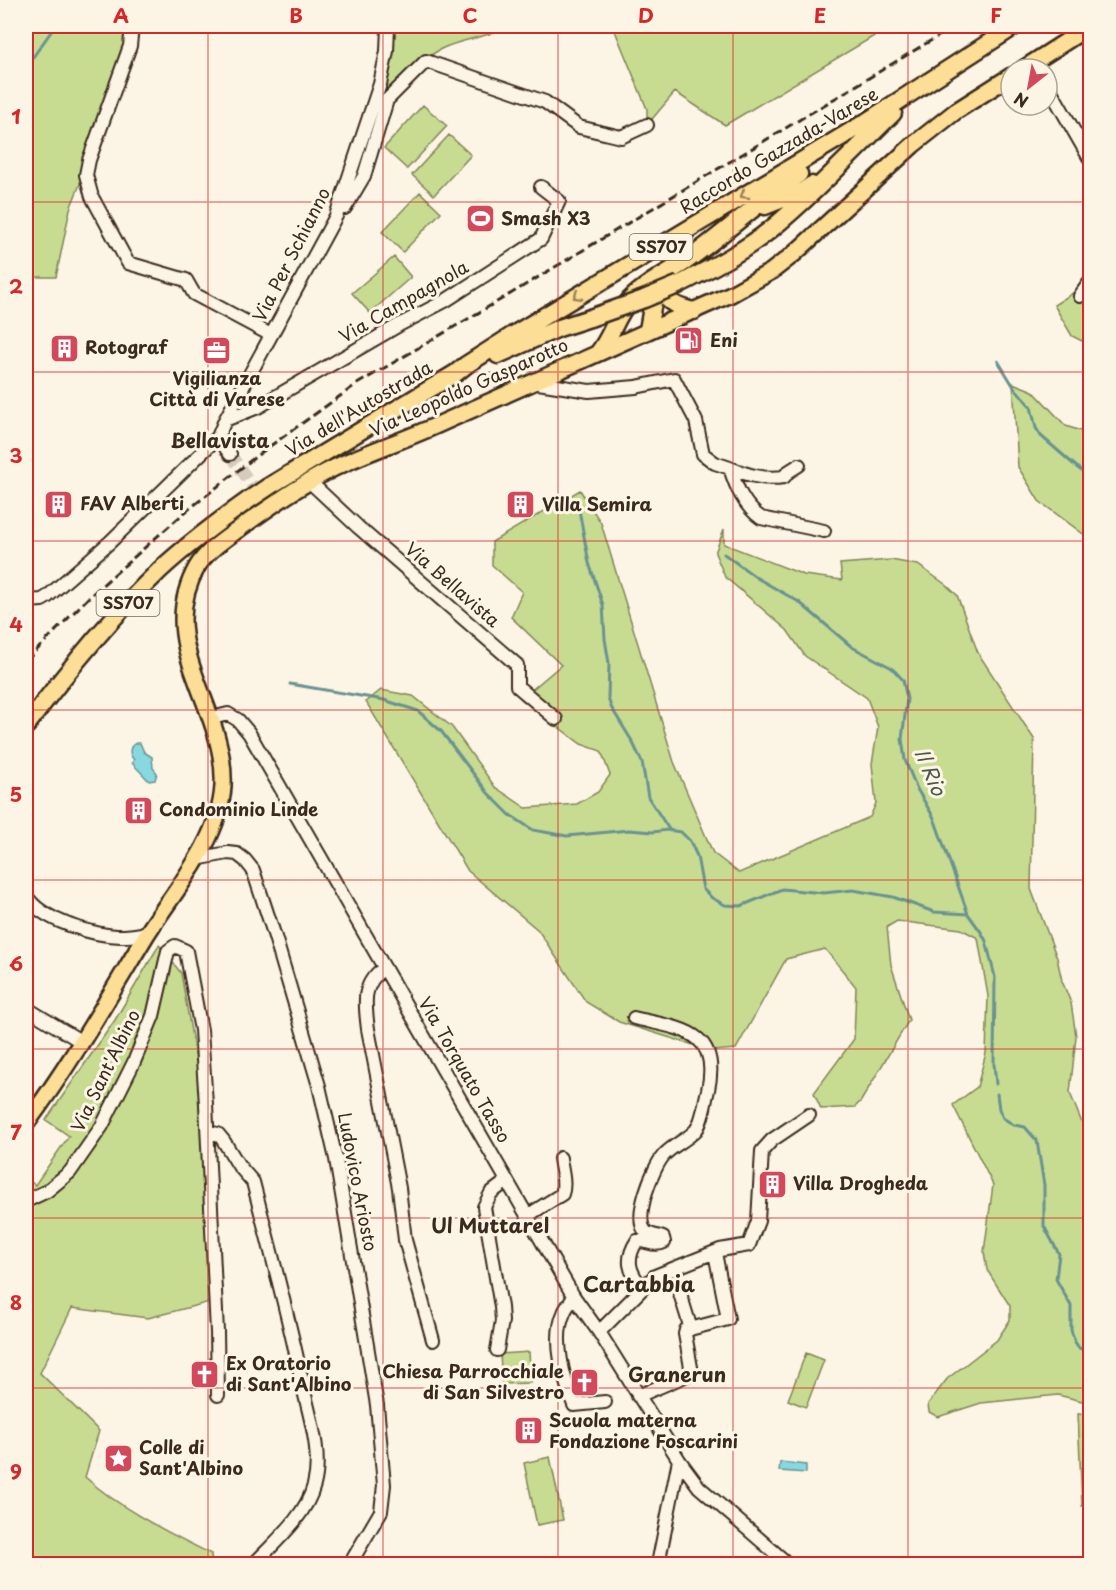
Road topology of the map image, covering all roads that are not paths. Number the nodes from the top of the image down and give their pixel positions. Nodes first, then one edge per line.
1 (132, 26) edge
2 (388, 26) edge
3 (1016, 26) edge
4 (1090, 26) edge
5 (1045, 57) edge
6 (999, 84) edge
7 (918, 89) junction
8 (1059, 105) edge
9 (886, 120) junction
10 (866, 122) junction
11 (647, 125) dead end
12 (1090, 159) edge
13 (541, 188) dead end
14 (752, 210) junction
15 (318, 252) junction
16 (687, 260) junction
17 (1090, 282) edge
18 (661, 290) junction
19 (1080, 296) dead end
20 (632, 298) junction
21 (694, 311) junction
22 (648, 330) junction
23 (271, 335) junction
24 (599, 352) junction
25 (456, 373) junction
26 (532, 382) junction
27 (225, 420) junction
28 (218, 437) junction
29 (230, 454) tunnel mouth
30 (799, 465) dead end
31 (730, 468) junction
32 (310, 482) junction
33 (824, 531) dead end
34 (26, 601) edge
35 (212, 718) junction
36 (556, 719) dead end
37 (26, 726) edge
38 (196, 859) junction
39 (26, 895) edge
40 (148, 933) junction
41 (384, 969) junction
42 (26, 1008) edge
43 (634, 1018) dead end
44 (82, 1042) junction
45 (809, 1116) dead end
46 (26, 1124) edge
47 (208, 1132) junction
48 (26, 1135) edge
49 (560, 1158) dead end
50 (507, 1181) junction
51 (26, 1201) edge
52 (527, 1216) junction
53 (715, 1253) junction
54 (642, 1287) junction
55 (678, 1287) tunnel mouth
56 (574, 1297) junction
57 (691, 1329) junction
58 (599, 1332) junction
59 (433, 1340) dead end
60 (497, 1350) dead end
61 (218, 1395) dead end
62 (638, 1396) junction
63 (605, 1402) dead end
64 (679, 1460) junction
65 (254, 1564) edge
66 (350, 1564) edge
67 (658, 1564) edge
68 (788, 1564) edge

1 - 23 street
2 - 15 street, Via Per Schianno
3 - 7 highway, Raccordo Gazzada-Varese / SS707
4 - 5 main road
6 - 21 main road, Via Leopoldo Gasparotto
7 - 9 highway, Raccordo Gazzada-Varese / SS707
7 - 10 highway, Raccordo Gazzada-Varese / SS707
8 - 12 street
9 - 14 highway
9 - 25 highway, Raccordo Gazzada-Varese / SS707, bridge
10 - 14 highway
10 -> 25 highway, Raccordo Gazzada-Varese / SS707
11 - 15 street
13 - 27 street, Via Campagnola
14 - 16 highway
15 - 23 street, Via Per Schianno
16 - 18 highway
16 - 20 highway
17 - 19 street
18 - 21 highway
18 - 22 highway
20 - 22 highway
20 - 24 highway
21 - 22 main road, Via Leopoldo Gasparotto
22 - 24 main road, Via Leopoldo Gasparotto
23 - 27 street, Via Per Schianno
24 - 26 main road, Via Leopoldo Gasparotto
25 - 37 highway, Via dell'Autostrada / SS707, bridge
26 - 31 street
26 - 32 main road, Via Leopoldo Gasparotto
27 - 28 street, Via Per Schianno
28 - 29 street
28 - 34 street
30 - 31 street
31 - 33 street
32 - 35 main road, Via Leopoldo Gasparotto
32 - 36 street, Via Bellavista
35 - 38 main road, Via Leopoldo Gasparotto
35 - 41 street, Via Torquato Tasso
38 - 40 main road, Via Leopoldo Gasparotto
38 - 66 street, Ludovico Ariosto
39 - 40 street
40 - 44 main road, Via Leopoldo Gasparotto
41 - 50 street, Via Torquato Tasso
41 - 59 street
42 - 44 street
43 - 54 street
44 - 46 main road, Via Leopoldo Gasparotto
44 - 48 main road, Via Leopoldo Gasparotto
45 - 53 street
47 - 51 street, Via Sant'Albino
47 - 61 street, Via Sant'Albino
47 - 65 street
49 - 52 street
50 - 52 street, Via Torquato Tasso
50 - 60 street
52 - 56 street, Via Torquato Tasso
53 - 54 street
53 - 57 street
54 - 58 street
55 - 57 street
56 - 58 street, Via Torquato Tasso
56 - 63 street
57 - 62 street
58 - 62 street, Via Torquato Tasso
62 - 64 street, Via Torquato Tasso
64 - 67 street
64 - 68 street, Via Torquato Tasso

